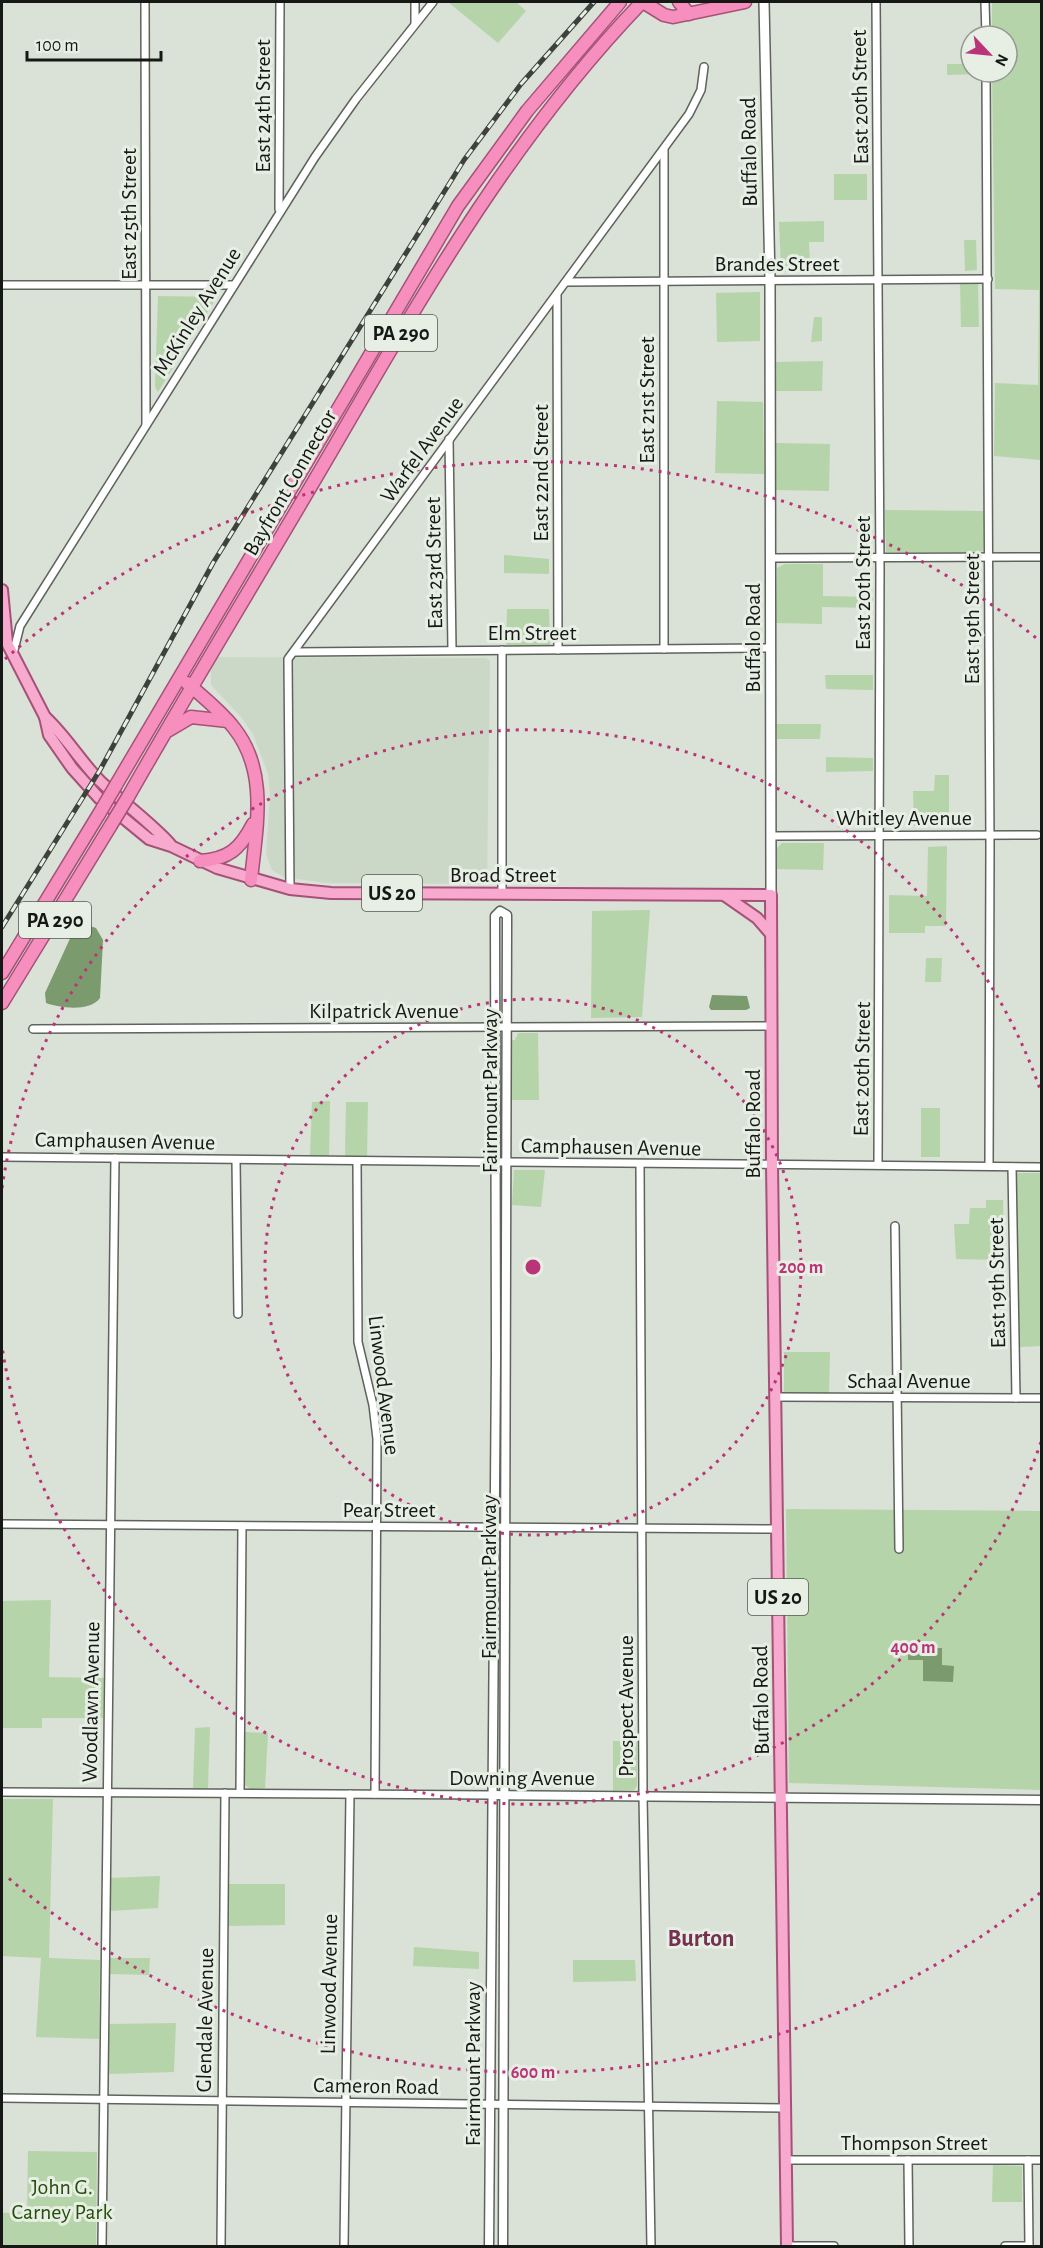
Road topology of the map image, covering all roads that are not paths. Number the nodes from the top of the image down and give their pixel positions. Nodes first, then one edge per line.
1 (145, 2) edge
2 (280, 2) edge
3 (415, 2) edge
4 (433, 2) edge
5 (620, 2) edge
6 (642, 2) edge
7 (679, 2) edge
8 (745, 2) edge
9 (764, 2) edge
10 (876, 2) edge
11 (985, 2) edge
12 (689, 14) junction
13 (414, 24) junction
14 (986, 24) edge
15 (704, 67) dead end
16 (986, 84) edge
17 (664, 150) junction
18 (279, 211) junction
19 (988, 279) junction
20 (879, 280) junction
21 (770, 281) junction
22 (566, 282) junction
23 (664, 282) junction
24 (2, 285) edge
25 (146, 285) junction
26 (234, 285) junction
27 (557, 296) junction
28 (146, 426) junction
29 (449, 439) junction
30 (1041, 557) edge
31 (771, 558) junction
32 (880, 558) junction
33 (988, 558) junction
34 (2, 590) edge
35 (771, 648) junction
36 (664, 649) junction
37 (452, 650) junction
38 (502, 650) junction
39 (558, 650) junction
40 (294, 652) junction
41 (7, 654) edge
42 (180, 676) junction
43 (192, 687) junction
44 (229, 722) junction
45 (166, 732) junction
46 (257, 818) junction
47 (990, 835) junction
48 (1037, 835) dead end
49 (771, 836) junction
50 (880, 836) junction
51 (200, 861) junction
52 (251, 880) junction
53 (290, 889) junction
54 (502, 894) junction
55 (724, 895) junction
56 (771, 895) junction
57 (500, 911) junction
58 (771, 934) junction
59 (2, 973) edge
60 (2, 1003) edge
61 (771, 1026) junction
62 (495, 1027) junction
63 (507, 1027) junction
64 (33, 1029) dead end
65 (2, 1157) edge
66 (115, 1158) junction
67 (236, 1160) junction
68 (357, 1161) junction
69 (496, 1163) junction
70 (507, 1163) junction
71 (639, 1165) junction
72 (772, 1165) junction
73 (878, 1165) junction
74 (989, 1166) junction
75 (1012, 1167) junction
76 (1039, 1167) dead end
77 (895, 1226) dead end
78 (237, 1314) dead end
79 (775, 1397) junction
80 (897, 1398) junction
81 (1016, 1398) junction
82 (1041, 1398) edge
83 (2, 1524) edge
84 (110, 1525) junction
85 (242, 1526) junction
86 (378, 1527) junction
87 (493, 1527) junction
88 (506, 1527) junction
89 (642, 1528) junction
90 (777, 1529) junction
91 (899, 1548) dead end
92 (2, 1792) edge
93 (107, 1792) junction
94 (225, 1793) junction
95 (240, 1793) junction
96 (350, 1794) junction
97 (375, 1794) junction
98 (492, 1795) junction
99 (506, 1795) junction
100 (643, 1796) junction
101 (781, 1797) junction
102 (1041, 1800) edge
103 (2, 2098) edge
104 (102, 2100) junction
105 (221, 2101) junction
106 (344, 2102) junction
107 (489, 2104) junction
108 (503, 2104) junction
109 (649, 2106) junction
110 (785, 2108) junction
111 (786, 2160) junction
112 (908, 2160) junction
113 (1028, 2160) junction
114 (1041, 2160) edge
115 (787, 2246) edge
116 (1029, 2246) edge
117 (102, 2247) edge
118 (221, 2247) edge
119 (344, 2247) edge
120 (489, 2247) edge
121 (503, 2247) edge
122 (651, 2247) edge
123 (834, 2247) edge
124 (909, 2247) edge
125 (1005, 2247) edge

1 - 25 street, East 25th Street
2 - 18 street, East 24th Street
3 - 13 street
4 - 13 street, McKinley Avenue
5 - 42 highway, Bayfront Connector / PA 290
6 - 12 highway
6 - 43 highway, Bayfront Connector / PA 290
7 - 12 highway
8 - 12 highway
9 - 21 main road, Buffalo Road
10 - 20 street, East 20th Street
11 - 14 street
13 - 18 street, McKinley Avenue
15 - 17 street, Warfel Avenue
16 - 19 street, East 19th Street
17 - 22 street, Warfel Avenue
17 - 23 street, East 21st Street
18 - 26 street, McKinley Avenue
19 - 20 street, Brandes Street
19 - 33 street, East 19th Street
20 - 21 street, Brandes Street
20 - 32 street, East 20th Street
21 - 23 street, Brandes Street
21 - 31 main road, Buffalo Road
22 - 23 street, Brandes Street
22 - 27 street, Warfel Avenue
23 - 36 street, East 21st Street
24 - 25 street
25 - 26 street
25 - 28 street, East 25th Street
26 - 28 street, McKinley Avenue
27 - 29 street, Warfel Avenue
27 - 39 street, East 22nd Street
28 - 41 street, McKinley Avenue
29 - 37 street, East 23rd Street
29 - 40 street, Warfel Avenue
30 - 33 street
31 - 32 street
31 - 35 main road, Buffalo Road
32 - 33 street
32 - 50 street, East 20th Street
33 - 47 street, East 19th Street
34 - 41 main road, US 20
35 - 36 street, Elm Street
35 - 49 main road, Buffalo Road
36 - 39 street, Elm Street
37 - 38 street, Elm Street
37 - 40 street, Elm Street
38 - 39 street, Elm Street
38 - 54 street, Fairmount Parkway
40 - 53 street, Warfel Avenue
41 - 51 main road, Broad Street / US 20
42 - 43 highway
42 - 59 highway, Bayfront Connector / PA 290, bridge
43 - 44 highway
43 - 45 highway, Bayfront Connector / PA 290
44 - 45 highway
44 - 46 highway
45 - 60 highway, Bayfront Connector / PA 290, bridge
46 - 51 highway
46 - 52 highway
47 - 48 street, Whitley Avenue
47 - 50 street, Whitley Avenue
47 - 74 street, East 19th Street
49 - 50 street, Whitley Avenue
49 - 56 main road, Buffalo Road
50 - 73 street, East 20th Street
51 - 52 main road, Broad Street / US 20
52 - 53 main road, Broad Street / US 20
53 - 54 main road, Broad Street / US 20
54 - 55 main road, Broad Street / US 20
54 - 57 street, Fairmount Parkway
55 - 56 main road, Broad Street / US 20
55 - 58 main road
56 - 58 main road, Buffalo Road / US 20
57 - 62 street, Fairmount Parkway
57 - 63 street, Fairmount Parkway
58 - 61 main road, Buffalo Road / US 20
61 - 63 street, Kilpatrick Avenue
61 - 72 main road, Buffalo Road / US 20
62 - 63 street, Kilpatrick Avenue
62 - 64 street, Kilpatrick Avenue
62 - 69 street, Fairmount Parkway
63 - 70 street, Fairmount Parkway
65 - 66 street, Camphausen Avenue
66 - 67 street, Camphausen Avenue
66 - 84 street, Woodlawn Avenue
67 - 68 street, Camphausen Avenue
67 - 78 street
68 - 69 street, Camphausen Avenue
68 - 86 street, Linwood Avenue
69 - 70 street, Camphausen Avenue
69 - 87 street, Fairmount Parkway
70 - 71 street, Camphausen Avenue
70 - 88 street, Fairmount Parkway
71 - 72 street, Camphausen Avenue
71 - 89 street, Prospect Avenue
72 - 73 street, Camphausen Avenue
72 - 79 main road, Buffalo Road / US 20
73 - 74 street, Camphausen Avenue
74 - 75 street, Camphausen Avenue
75 - 76 street, Camphausen Avenue
75 - 81 street, East 19th Street
77 - 80 street
79 - 80 street, Schaal Avenue
79 - 90 main road, Buffalo Road / US 20
80 - 81 street, Schaal Avenue
80 - 91 street
81 - 82 street, Schaal Avenue
83 - 84 street, Pear Street
84 - 85 street, Pear Street
84 - 93 street, Woodlawn Avenue
85 - 86 street, Pear Street
85 - 95 street
86 - 87 street, Pear Street
86 - 97 street, Linwood Avenue
87 - 88 street, Pear Street
87 - 98 street, Fairmount Parkway
88 - 89 street, Pear Street
88 - 99 street, Fairmount Parkway
89 - 90 street, Pear Street
89 - 100 street, Prospect Avenue
90 - 101 main road, Buffalo Road / US 20
92 - 93 street, Downing Avenue
93 - 94 street, Downing Avenue
93 - 104 street, Woodlawn Avenue
94 - 95 street, Downing Avenue
94 - 105 street, Glendale Avenue
95 - 96 street, Downing Avenue
96 - 97 street, Downing Avenue
96 - 106 street, Linwood Avenue
97 - 98 street, Downing Avenue
98 - 99 street, Downing Avenue
98 - 107 street, Fairmount Parkway
99 - 100 street, Downing Avenue
99 - 108 street, Fairmount Parkway
100 - 101 street, Downing Avenue
100 - 109 street, Prospect Avenue
101 - 102 street, Downing Avenue
101 - 110 main road, Buffalo Road / US 20
103 - 104 street, Cameron Road
104 - 105 street, Cameron Road
104 - 117 street, Woodlawn Avenue
105 - 106 street, Cameron Road
105 - 118 street, Glendale Avenue
106 - 107 street, Cameron Road
106 - 119 street, Linwood Avenue
107 - 108 street, Cameron Road
107 - 120 street, Fairmount Parkway
108 - 109 street, Cameron Road
108 - 121 street, Fairmount Parkway
109 - 110 street, Cameron Road
109 - 122 street, Prospect Avenue
110 - 111 main road, Buffalo Road / US 20
111 - 112 street, Thompson Street
111 - 115 main road, Buffalo Road / US 20
112 - 113 street, Thompson Street
112 - 124 street
113 - 114 street, Thompson Street
113 - 116 street
115 - 123 street
116 - 125 street

